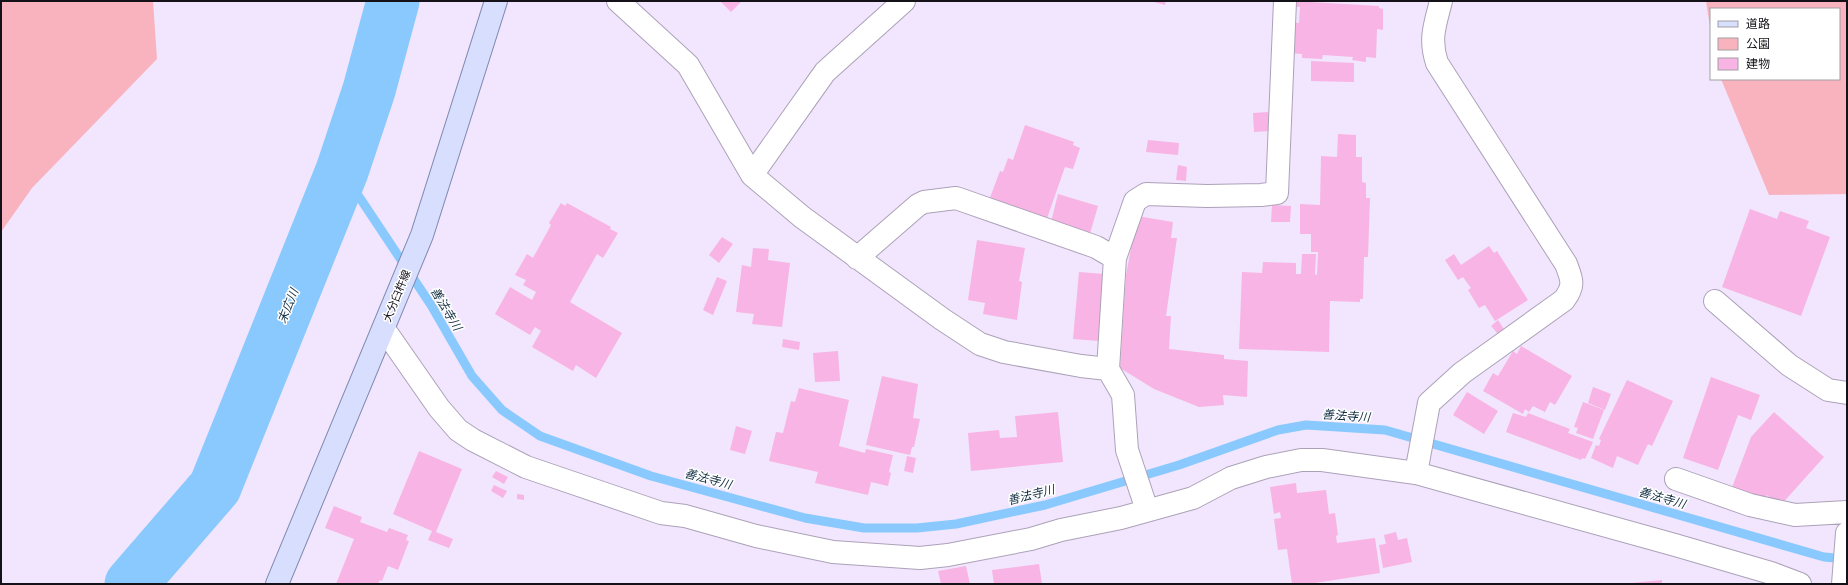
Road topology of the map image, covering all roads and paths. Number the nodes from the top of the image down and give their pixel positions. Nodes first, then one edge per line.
1 (496, 1) edge
2 (618, 1) edge
3 (904, 1) edge
4 (1285, 1) edge
5 (1441, 1) edge
6 (752, 175) junction
7 (857, 258) junction
8 (1115, 258) junction
9 (1715, 301) dead end
10 (386, 322) junction
11 (1108, 369) junction
12 (1847, 392) edge
13 (1417, 468) junction
14 (1676, 479) dead end
15 (1145, 504) junction
16 (1847, 512) edge
17 (1847, 533) edge
18 (1843, 583) edge
19 (277, 584) edge
20 (1800, 584) edge

1 - 10 main road, 大分臼杵線
2 - 6 street
3 - 6 street
4 - 8 street
5 - 13 street
6 - 7 street
7 - 8 street
7 - 11 street
8 - 11 street
9 - 12 street
10 - 15 street
10 - 19 main road, 大分臼杵線
11 - 15 street
13 - 15 street
13 - 20 street
14 - 16 street
17 - 18 street

